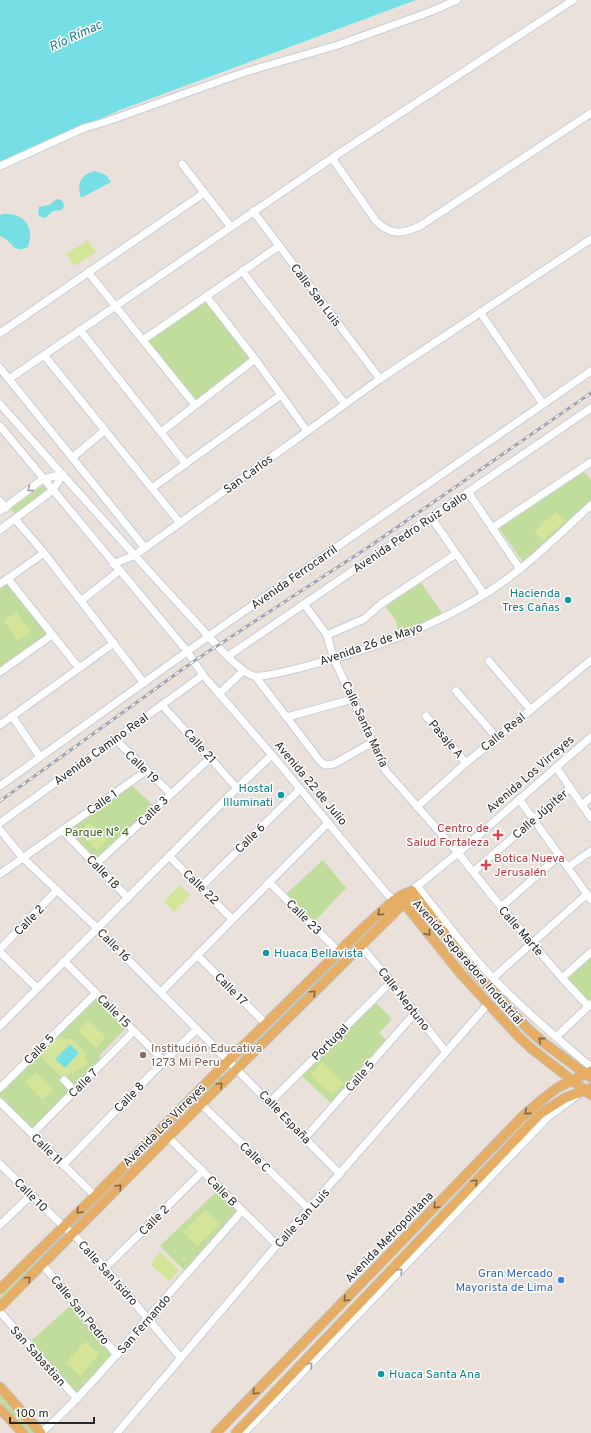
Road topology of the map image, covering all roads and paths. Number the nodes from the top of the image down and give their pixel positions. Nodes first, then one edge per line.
1 (457, 0) edge
2 (573, 0) edge
3 (591, 113) edge
4 (332, 158) junction
5 (182, 164) dead end
6 (0, 166) edge
7 (204, 193) junction
8 (253, 211) junction
9 (231, 227) junction
10 (591, 239) edge
11 (279, 246) junction
12 (242, 271) junction
13 (88, 272) junction
14 (206, 296) junction
15 (115, 306) junction
16 (480, 312) junction
17 (80, 330) junction
18 (0, 333) edge
19 (143, 340) junction
20 (44, 355) junction
21 (255, 359) junction
22 (0, 368) edge
23 (591, 371) edge
24 (8, 379) junction
25 (380, 379) junction
26 (281, 395) junction
27 (0, 404) edge
28 (345, 404) junction
29 (543, 404) junction
30 (195, 405) junction
31 (591, 408) edge
32 (0, 426) edge
33 (105, 430) junction
34 (308, 431) junction
35 (161, 432) junction
36 (72, 458) junction
37 (591, 462) edge
38 (186, 464) junction
39 (63, 474) junction
40 (43, 479) junction
41 (152, 488) junction
42 (53, 490) junction
43 (468, 492) junction
44 (0, 501) edge
45 (591, 505) edge
46 (3, 510) edge
47 (431, 517) junction
48 (15, 519) junction
49 (180, 523) junction
50 (492, 528) junction
51 (0, 530) edge
52 (145, 548) junction
53 (44, 553) junction
54 (456, 554) junction
55 (133, 556) junction
56 (113, 564) junction
57 (520, 569) junction
58 (119, 570) junction
59 (8, 579) junction
60 (0, 584) edge
61 (484, 594) junction
62 (81, 601) junction
63 (304, 604) junction
64 (52, 635) junction
65 (327, 635) junction
66 (209, 636) junction
67 (114, 643) junction
68 (187, 651) junction
69 (228, 656) junction
70 (334, 659) junction
71 (591, 660) edge
72 (489, 661) dead end
73 (79, 668) junction
74 (243, 671) junction
75 (0, 672) edge
76 (203, 675) junction
77 (256, 677) junction
78 (144, 683) junction
79 (456, 691) dead end
80 (219, 694) junction
81 (353, 699) junction
82 (162, 705) junction
83 (531, 710) junction
84 (12, 716) junction
85 (426, 716) dead end
86 (287, 717) junction
87 (0, 725) edge
88 (591, 737) edge
89 (497, 738) junction
90 (114, 739) junction
91 (373, 742) junction
92 (272, 755) junction
93 (40, 757) junction
94 (210, 758) junction
95 (466, 763) junction
96 (556, 767) junction
97 (146, 771) junction
98 (0, 786) edge
99 (237, 788) junction
100 (570, 788) junction
101 (300, 789) junction
102 (171, 794) junction
103 (591, 797) edge
104 (519, 798) junction
105 (582, 805) junction
106 (417, 807) junction
107 (591, 818) edge
108 (534, 819) junction
109 (0, 823) edge
110 (328, 823) junction
111 (0, 830) edge
112 (62, 830) junction
113 (591, 851) edge
114 (458, 853) junction
115 (560, 855) junction
116 (169, 856) junction
117 (23, 858) junction
118 (96, 864) junction
119 (568, 867) junction
120 (473, 872) junction
121 (0, 874) edge
122 (269, 882) junction
123 (201, 888) junction
124 (415, 889) junction
125 (57, 890) junction
126 (589, 897) edge
127 (128, 898) junction
128 (398, 902) junction
129 (501, 907) junction
130 (232, 918) junction
131 (97, 928) junction
132 (532, 944) junction
133 (360, 946) junction
134 (0, 949) edge
135 (0, 952) edge
136 (339, 952) junction
137 (591, 952) edge
138 (197, 955) junction
139 (64, 961) junction
140 (493, 978) junction
141 (562, 978) junction
142 (391, 982) junction
143 (37, 988) junction
144 (161, 992) junction
145 (96, 993) junction
146 (488, 1004) junction
147 (590, 1005) edge
148 (415, 1013) junction
149 (266, 1024) junction
150 (0, 1026) edge
151 (197, 1029) junction
152 (134, 1031) junction
153 (556, 1037) junction
154 (446, 1052) junction
155 (229, 1060) junction
156 (164, 1061) junction
157 (237, 1068) junction
158 (590, 1072) edge
159 (64, 1080) dead end
160 (571, 1080) junction
161 (71, 1087) dead end
162 (0, 1088) edge
163 (589, 1091) edge
164 (0, 1102) edge
165 (270, 1102) junction
166 (201, 1104) junction
167 (32, 1134) junction
168 (168, 1136) junction
169 (305, 1138) junction
170 (0, 1164) edge
171 (63, 1165) junction
172 (203, 1171) junction
173 (340, 1174) junction
174 (31, 1195) junction
175 (95, 1196) junction
176 (309, 1210) junction
177 (242, 1211) junction
178 (0, 1225) edge
179 (63, 1226) junction
180 (73, 1234) junction
181 (277, 1245) junction
182 (43, 1264) junction
183 (105, 1268) junction
184 (0, 1289) edge
185 (0, 1307) edge
186 (0, 1312) edge
187 (148, 1318) junction
188 (117, 1355) junction
189 (181, 1358) junction
190 (0, 1387) edge
191 (77, 1399) junction
192 (0, 1408) edge
193 (23, 1433) edge
194 (41, 1433) edge
195 (117, 1433) edge
196 (216, 1433) edge
197 (236, 1433) edge
198 (244, 1433) edge

1 - 6 street
2 - 4 street
3 - 4 street
4 - 8 street
5 - 7 street
7 - 9 street
7 - 13 street
8 - 9 street
8 - 11 street, Calle San Luis
9 - 15 street
10 - 16 street, San Carlos
11 - 12 street
11 - 25 street, Calle San Luis
12 - 14 street
12 - 28 street
13 - 15 street
13 - 18 street
14 - 19 street
14 - 21 street
15 - 17 street
15 - 19 street
16 - 25 street, San Carlos
16 - 29 street
17 - 20 street
17 - 35 street
19 - 30 street
20 - 24 street
20 - 33 street
21 - 26 street
21 - 30 street
22 - 24 street
23 - 29 street, Avenida Ferrocarril
24 - 36 street
25 - 28 street, San Carlos
26 - 34 street
26 - 38 street
27 - 39 street
28 - 34 street, San Carlos
29 - 66 street, Avenida Ferrocarril
30 - 35 street
31 - 43 street, Avenida Pedro Ruiz Gallo
32 - 40 street, Avenida 22 de Julio
33 - 36 street
33 - 41 street
34 - 49 street, San Carlos
35 - 38 street
36 - 52 street
37 - 50 street
38 - 41 street
39 - 40 street
39 - 42 street
39 - 55 street
40 - 42 street, Avenida 22 de Julio
40 -> 46 street
41 - 49 street
42 - 48 street
42 - 56 street, Avenida 22 de Julio
43 - 47 street, Avenida Pedro Ruiz Gallo
43 - 50 street
44 - 46 street
45 - 57 street, Avenida 26 de Mayo
47 - 54 street
47 - 63 street, Avenida Pedro Ruiz Gallo
48 - 51 street
48 - 53 street
49 - 52 street, San Carlos
50 - 57 street
52 - 55 street, San Carlos
53 - 59 street
53 - 62 street
54 - 61 street
54 - 65 street
55 - 56 street, San Carlos
55 - 66 street
56 - 58 street, Avenida 22 de Julio
57 - 61 street, Avenida 26 de Mayo
58 - 62 street
58 - 68 street, Avenida 22 de Julio
59 - 60 street
59 - 64 street
61 - 70 street, Avenida 26 de Mayo
62 - 67 street
63 - 65 street, Calle Santa María
63 - 69 street, Avenida Pedro Ruiz Gallo
64 - 73 street
64 - 75 street
65 - 70 street, Calle Santa María
66 - 68 street, Avenida Ferrocarril
66 - 69 street
67 - 73 street
67 - 78 street
68 - 76 street, Avenida 22 de Julio
68 - 78 street, Avenida Ferrocarril
69 - 74 street
70 - 77 street, Avenida 26 de Mayo
70 - 81 street, Calle Santa María
71 - 83 street, Calle Real
72 - 83 street
73 - 84 street
74 - 77 street
74 - 80 street
76 - 80 street, Avenida 22 de Julio
76 - 82 street, Avenida Camino Real
77 - 86 street
78 - 93 street, Avenida Ferrocarril
79 - 89 street
80 - 92 street, Avenida 22 de Julio
81 - 86 street
81 - 91 street, Calle Santa María
82 - 90 street, Avenida Camino Real
82 - 94 street, Calle 21
83 - 89 street, Calle Real
84 - 87 street
84 - 93 street
85 - 95 street, Pasaje A
86 - 91 street
88 - 96 street, Avenida Los Virreyes
89 - 95 street, Calle Real
90 - 97 street, Calle 19
90 - 109 street, Avenida Camino Real
91 - 106 street, Calle Santa María
92 - 99 street
92 - 101 street, Avenida 22 de Julio
93 - 98 street, Avenida Ferrocarril
94 - 99 street, Calle 21
94 - 102 street, Calle 3
95 - 106 street, Calle Real
96 - 100 street
96 - 104 street, Avenida Los Virreyes
97 - 102 street, Calle 19
97 - 112 street, Calle 1
99 - 116 street
100 - 105 street
100 - 108 street, Calle Júpiter
101 - 110 street, Avenida 22 de Julio
101 - 123 street, Calle 6
102 - 118 street, Calle 3
103 - 105 street
104 - 108 street
104 - 114 street, Avenida Los Virreyes
105 - 107 street
106 - 114 street, Calle Santa María
108 - 115 street
108 - 120 street, Calle Júpiter
110 - 122 street
110 - 128 street, Avenida 22 de Julio
111 - 117 street, Calle 16
112 - 117 street, Calle 1
112 - 118 street, Calle 18
113 - 119 street
114 - 120 street, Calle Marte
114 - 124 street, Avenida Los Virreyes
115 - 119 street
115 - 129 street
116 - 123 street, Calle 22
116 - 127 street
117 - 121 street, Calle 1
117 - 125 street, Calle 16
118 - 127 street, Calle 18
119 - 126 street
120 - 129 street, Calle Marte
122 - 130 street
122 - 136 street, Calle 23
123 - 130 street, Calle 22
124 - 128 main road, Avenida Los Virreyes
124 - 140 street
158 -> 124 main road, Avenida Separadora Industrial
125 - 131 street, Calle 16
125 - 134 street, Calle 2
126 - 132 street
127 - 131 street
128 - 133 main road, Avenida Los Virreyes
128 -> 136 main road, Avenida Los Virreyes
128 -> 146 main road, Avenida Separadora Industrial
129 - 132 street, Calle Marte
130 - 138 street
131 - 139 street
131 - 144 street, Calle 16
132 - 140 street
132 - 141 street, Calle Marte
133 - 142 street, Calle Neptuno
157 -> 133 main road, Avenida Los Virreyes
135 - 143 street
136 - 149 main road, Avenida Los Virreyes
137 - 141 street
138 - 144 street
138 - 149 street, Calle 17
139 - 143 street
139 - 145 street, Calle 15
140 - 153 street
141 - 147 street, Calle Marte
142 - 148 street, Calle Neptuno
142 - 165 street, Portugal
143 - 150 street
144 - 151 street, Calle 16
145 - 152 street, Calle 15
145 - 162 street, Calle 5
146 - 154 street, Calle San Luis
146 - 160 main road, Avenida Separadora Industrial
147 - 153 street
148 - 154 street, Calle Neptuno
148 - 169 street, Calle 5
149 - 155 main road, Avenida Los Virreyes
151 - 155 street, Calle 16
151 - 156 street, Calle 8
152 - 156 street, Calle 15
152 - 167 street, Calle 7
153 - 158 street
154 - 173 street, Calle San Luis
155 - 157 street, Calle España
155 - 175 main road, Avenida Los Virreyes
156 - 171 street, Calle 8
157 - 165 street, Calle España
166 -> 157 main road, Avenida Los Virreyes
158 - 160 main road, Avenida Metropolitana
159 - 161 street
160 - 163 main road, Avenida Separadora Industrial
160 -> 196 main road, Avenida Metropolitana
197 -> 163 main road, Avenida Metropolitana
198 -> 163 street
164 - 167 street, Calle 11
165 - 169 street, Calle España
166 - 168 main road, Avenida Los Virreyes
166 - 176 street, Calle C
167 - 171 street, Calle 11
168 - 172 street, Calle B
180 -> 168 main road, Avenida Los Virreyes
169 - 173 street, Calle España
170 - 174 street, Calle 10
171 - 175 street, Calle 11
172 - 177 street, Calle B
172 - 183 street, Calle 2
173 - 176 street, Calle San Luis
174 - 178 street
174 - 179 street, Calle 10
175 -> 179 main road, Avenida Los Virreyes
176 - 181 street, Calle San Luis
177 - 181 street, Calle B
177 - 187 street, San Fernando
179 - 180 street, Calle San Isidro
179 - 184 main road, Avenida Los Virreyes
180 - 182 main road, Avenida Los Virreyes
180 - 183 street, Calle San Isidro
181 - 189 street, Calle San Luis
185 -> 182 main road, Avenida Los Virreyes
182 - 188 street, Calle San Pedro
183 - 187 street, Calle San Isidro
186 - 191 street, San Sabastian
187 - 188 street, San Fernando
187 - 189 street, Calle San Isidro
188 - 191 street, San Fernando
189 - 195 street, Calle San Luis
190 - 194 main road
191 - 194 street, San Fernando
192 - 193 main road

